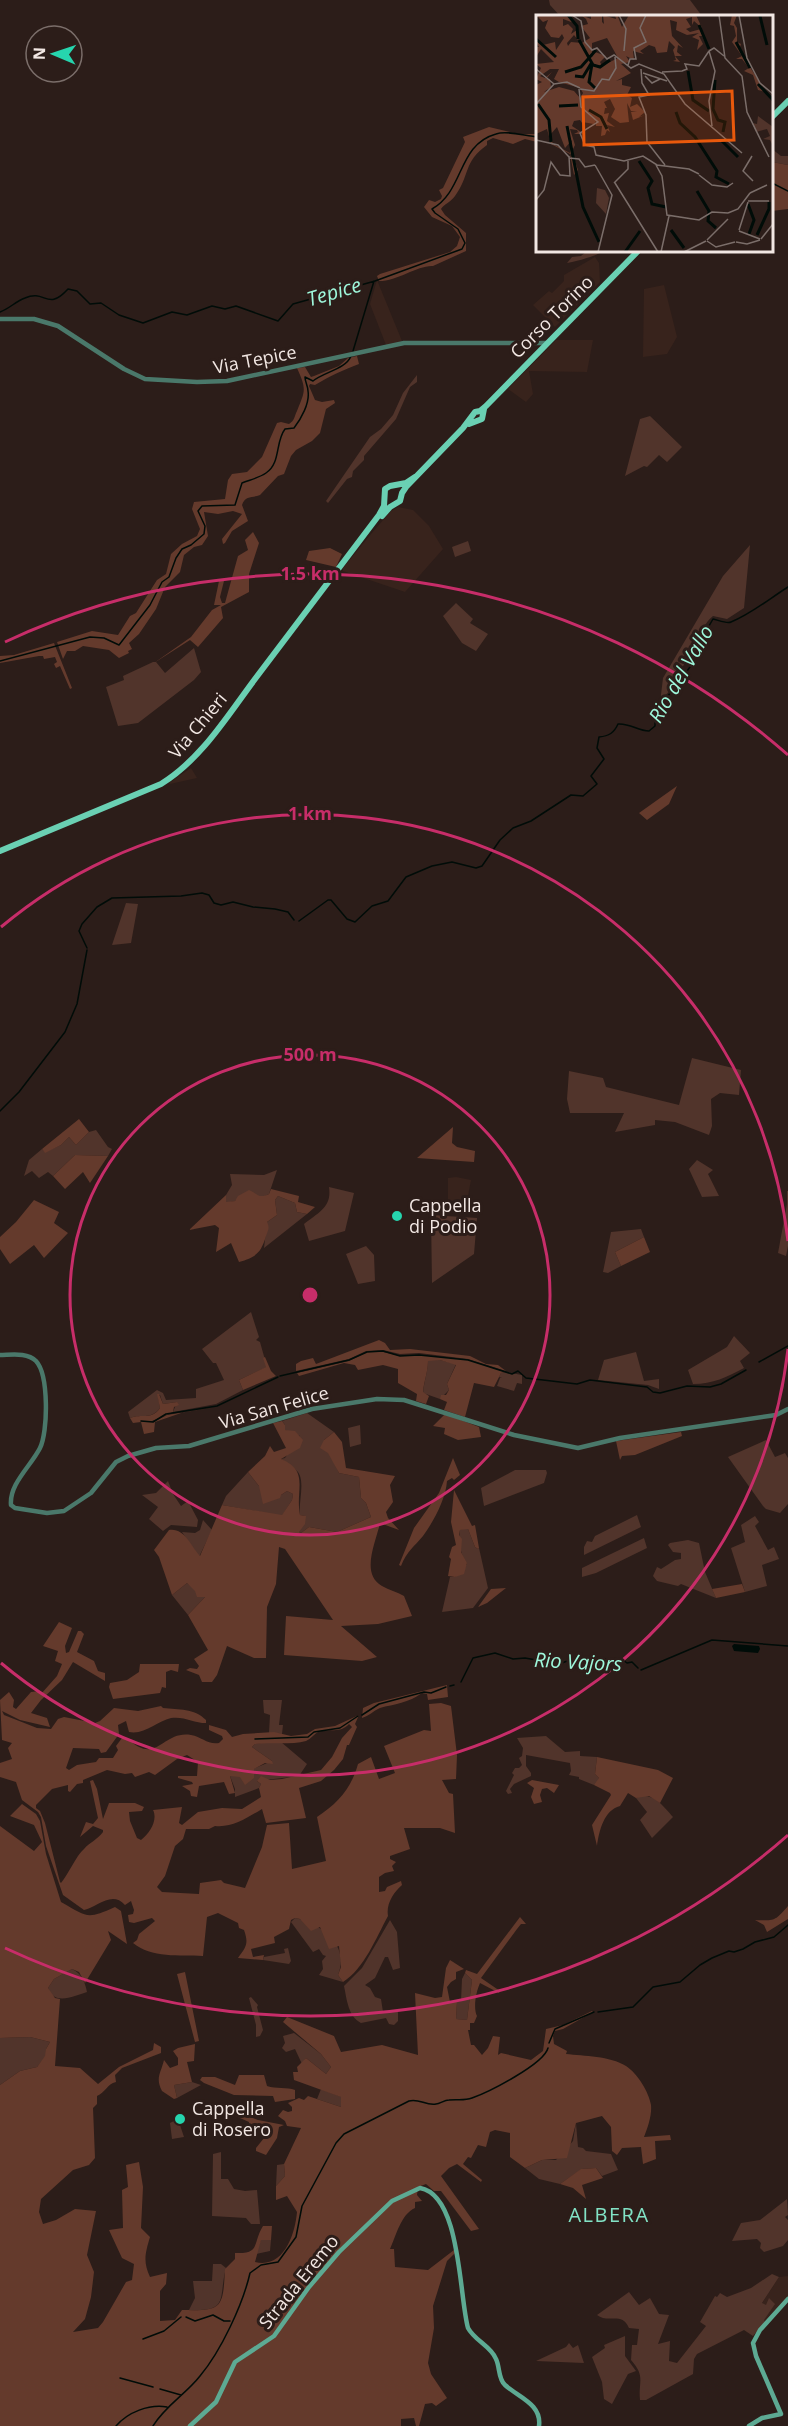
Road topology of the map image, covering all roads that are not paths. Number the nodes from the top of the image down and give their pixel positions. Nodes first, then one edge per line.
1 (788, 101) edge
2 (773, 115) edge
3 (637, 252) edge
4 (0, 320) edge
5 (548, 343) junction
6 (415, 477) junction
7 (395, 486) junction
8 (402, 492) junction
9 (384, 501) junction
10 (393, 505) junction
11 (337, 572) junction
12 (0, 851) edge
13 (0, 1356) edge
14 (788, 1410) edge
15 (788, 2299) edge
16 (190, 2426) edge
17 (539, 2426) edge
18 (749, 2426) edge

1 - 2 main road
3 - 5 main road, Corso Torino
4 - 5 street, Via Tepice
5 - 6 main road, Corso Torino
6 - 7 main road, Via Chieri
6 - 8 main road, Via Chieri
7 - 8 main road
7 - 9 main road, Via Chieri
8 - 10 main road, Via Chieri
9 - 10 main road
9 - 11 main road, Via Chieri
10 - 11 main road, Via Chieri
11 - 12 main road, Via Chieri
13 - 14 street, Via San Felice
15 - 18 main road
16 - 17 main road, Strada Eremo

